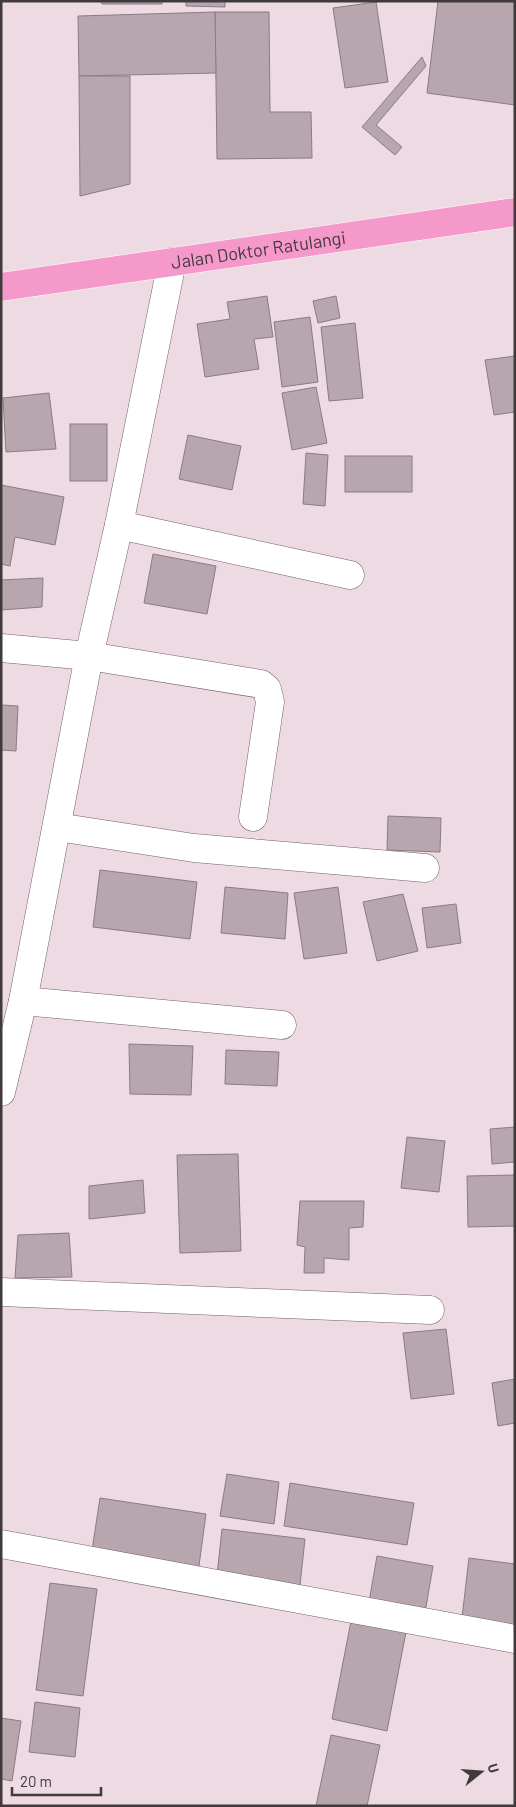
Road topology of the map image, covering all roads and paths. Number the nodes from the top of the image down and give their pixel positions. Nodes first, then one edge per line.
1 (515, 212) edge
2 (172, 262) junction
3 (1, 287) edge
4 (119, 525) junction
5 (350, 575) dead end
6 (1, 648) edge
7 (90, 656) junction
8 (253, 817) dead end
9 (57, 828) junction
10 (425, 868) dead end
11 (23, 1001) junction
12 (282, 1025) dead end
13 (1, 1092) edge
14 (1, 1292) edge
15 (430, 1310) dead end
16 (1, 1544) edge
17 (515, 1638) edge

1 - 2 highway, Jalan Doktor Ratulangi
2 - 3 highway, Jalan Doktor Ratulangi
2 - 4 street
4 - 5 street
4 - 7 street
6 - 7 street
7 - 8 street
7 - 9 street
9 - 10 street
9 - 11 street
11 - 12 street
11 - 13 street
14 - 15 street
16 - 17 street

